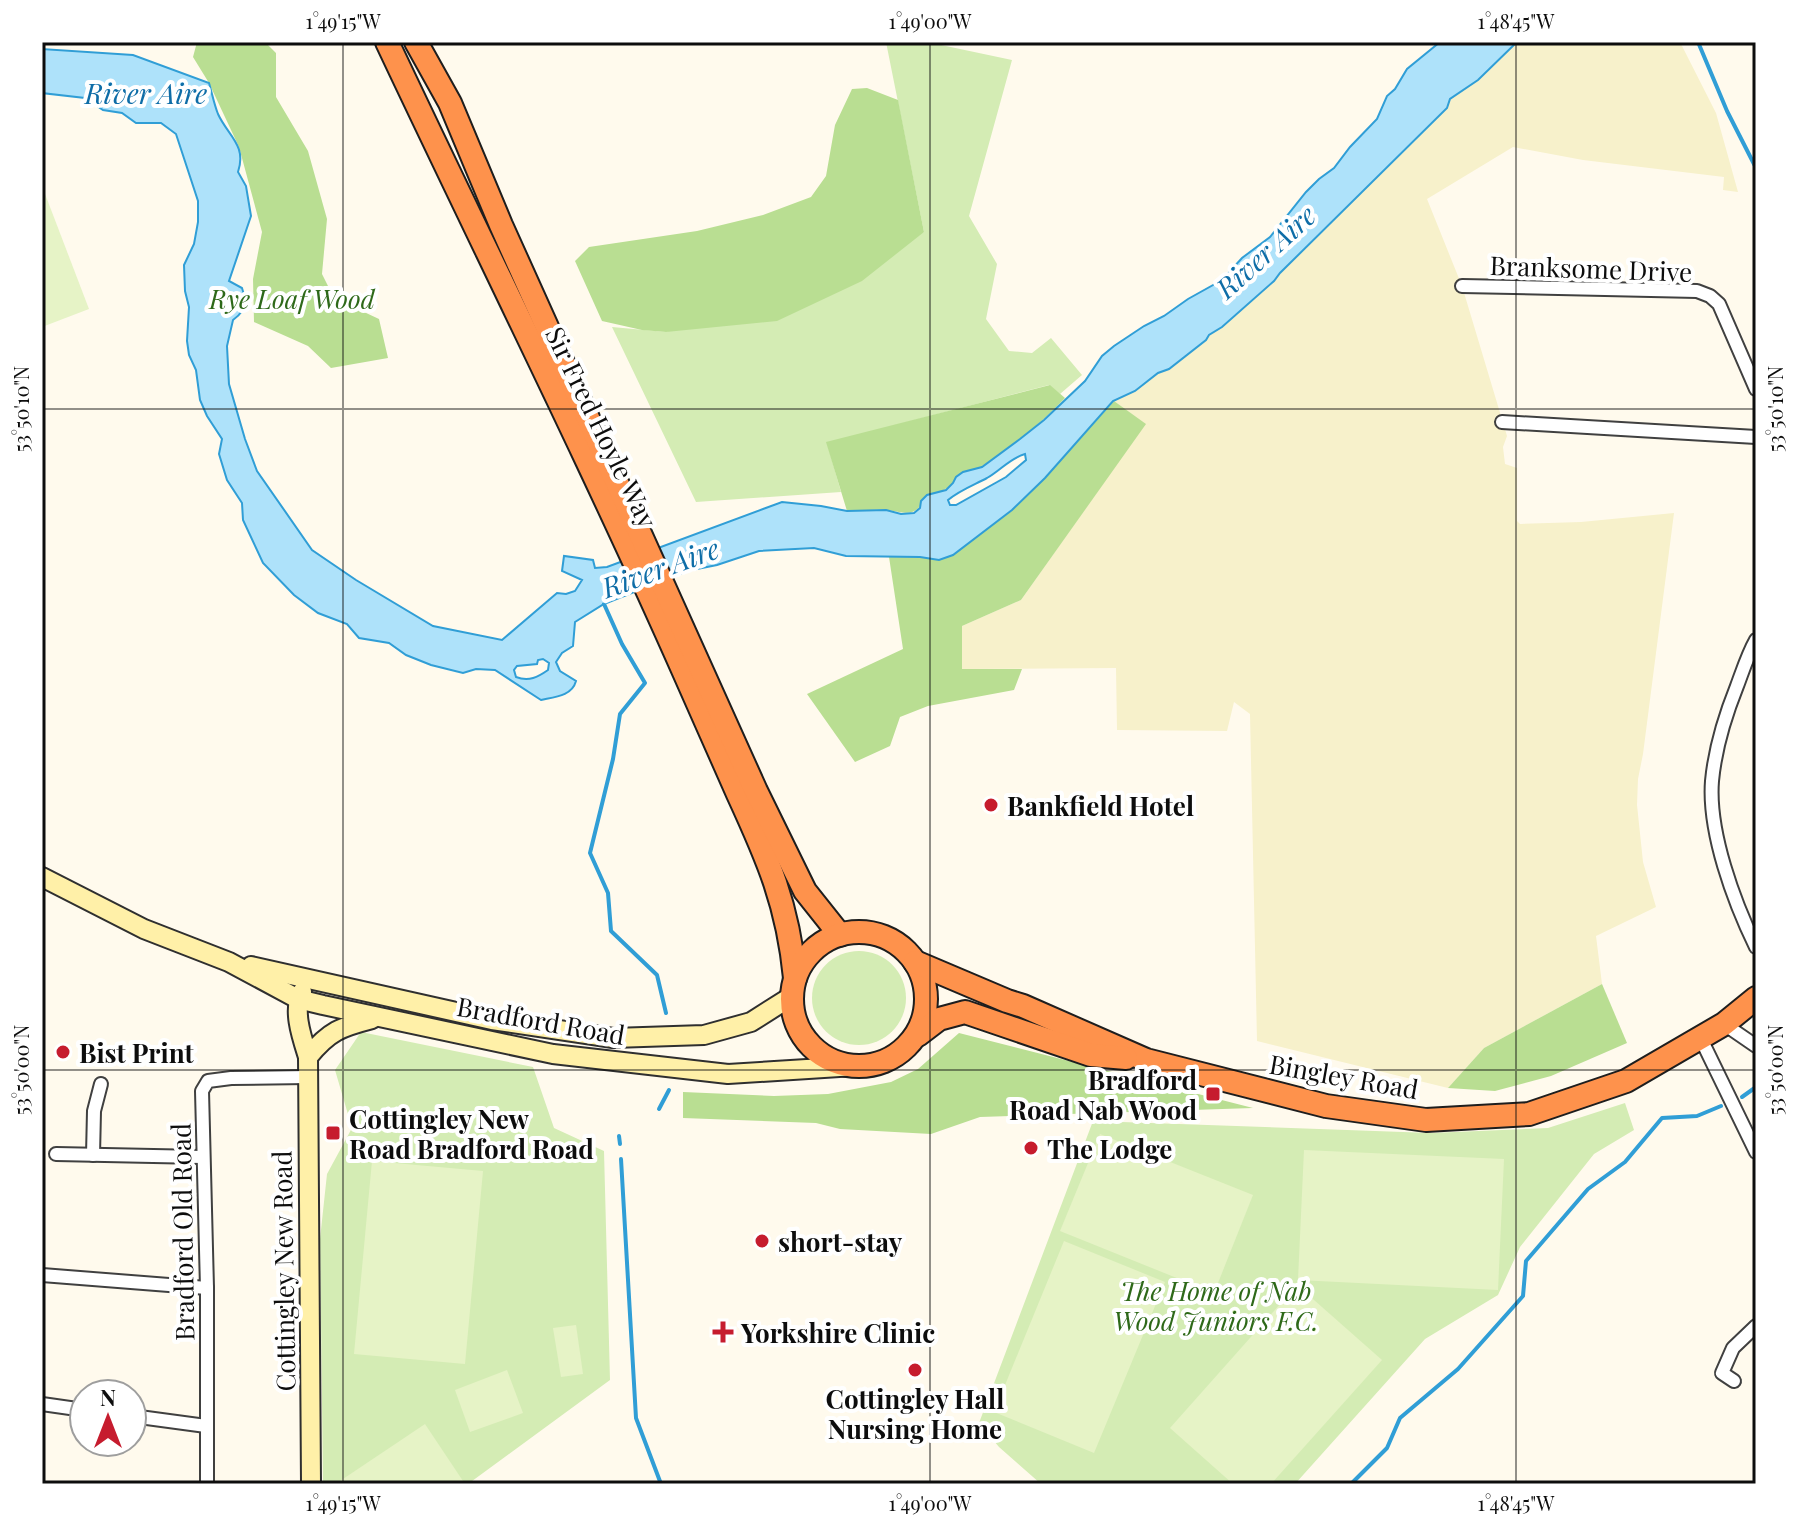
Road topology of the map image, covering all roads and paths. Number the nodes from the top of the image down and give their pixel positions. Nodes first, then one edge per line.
1 (387, 42) edge
2 (416, 42) edge
3 (1462, 286) dead end
4 (1756, 389) edge
5 (1502, 422) dead end
6 (1756, 437) edge
7 (1756, 640) edge
8 (748, 794) junction
9 (42, 877) edge
10 (840, 935) junction
11 (1756, 947) edge
12 (229, 962) junction
13 (915, 962) junction
14 (313, 979) junction
15 (793, 987) junction
16 (1756, 998) edge
17 (298, 999) junction
18 (323, 1005) junction
19 (378, 1017) junction
20 (1724, 1024) junction
21 (914, 1039) junction
22 (1701, 1039) junction
23 (322, 1040) junction
24 (1756, 1046) edge
25 (308, 1057) junction
26 (1146, 1060) junction
27 (855, 1066) junction
28 (308, 1077) junction
29 (101, 1084) dead end
30 (1756, 1152) edge
31 (56, 1154) dead end
32 (93, 1155) junction
33 (202, 1157) junction
34 (42, 1275) edge
35 (207, 1288) junction
36 (1756, 1326) edge
37 (1734, 1381) dead end
38 (42, 1404) edge
39 (68, 1408) edge
40 (148, 1418) edge
41 (206, 1426) junction
42 (207, 1484) edge
43 (311, 1484) edge

1 - 8 highway, Sir Fred Hoyle Way
2 - 8 highway, Sir Fred Hoyle Way
3 - 4 street, Branksome Drive
5 - 6 street
7 - 11 street
8 - 10 highway, Sir Fred Hoyle Way
8 - 15 highway, Sir Fred Hoyle Way
9 - 12 main road, Bradford Road
10 - 13 highway
10 - 15 highway
12 - 14 main road, Bradford Road
12 - 17 main road, Bradford Road
13 - 21 highway
13 - 26 highway, Bingley Road
14 - 15 main road, Bradford Road
14 - 17 main road
14 - 18 main road
15 - 27 highway
16 - 20 highway, Bingley Road
17 - 18 main road, Bradford Road
17 - 25 main road, Cottingley New Road
18 - 19 main road, Bradford Road
18 - 23 main road
19 - 23 main road
19 - 27 main road, Bradford Road
20 - 22 highway, Bingley Road
20 - 24 street
21 - 26 highway
21 - 27 highway
22 - 26 highway, Bingley Road
22 - 30 street
23 - 25 main road
25 - 28 main road, Cottingley New Road
28 - 33 street, Bradford Old Road
28 - 43 main road, Cottingley New Road
29 - 32 street
31 - 32 street
32 - 33 street
33 - 35 street, Bradford Old Road
34 - 35 street
35 - 41 street, Bradford Old Road
36 - 37 street
38 - 39 street
40 - 41 street
41 - 42 street, Bradford Old Road

